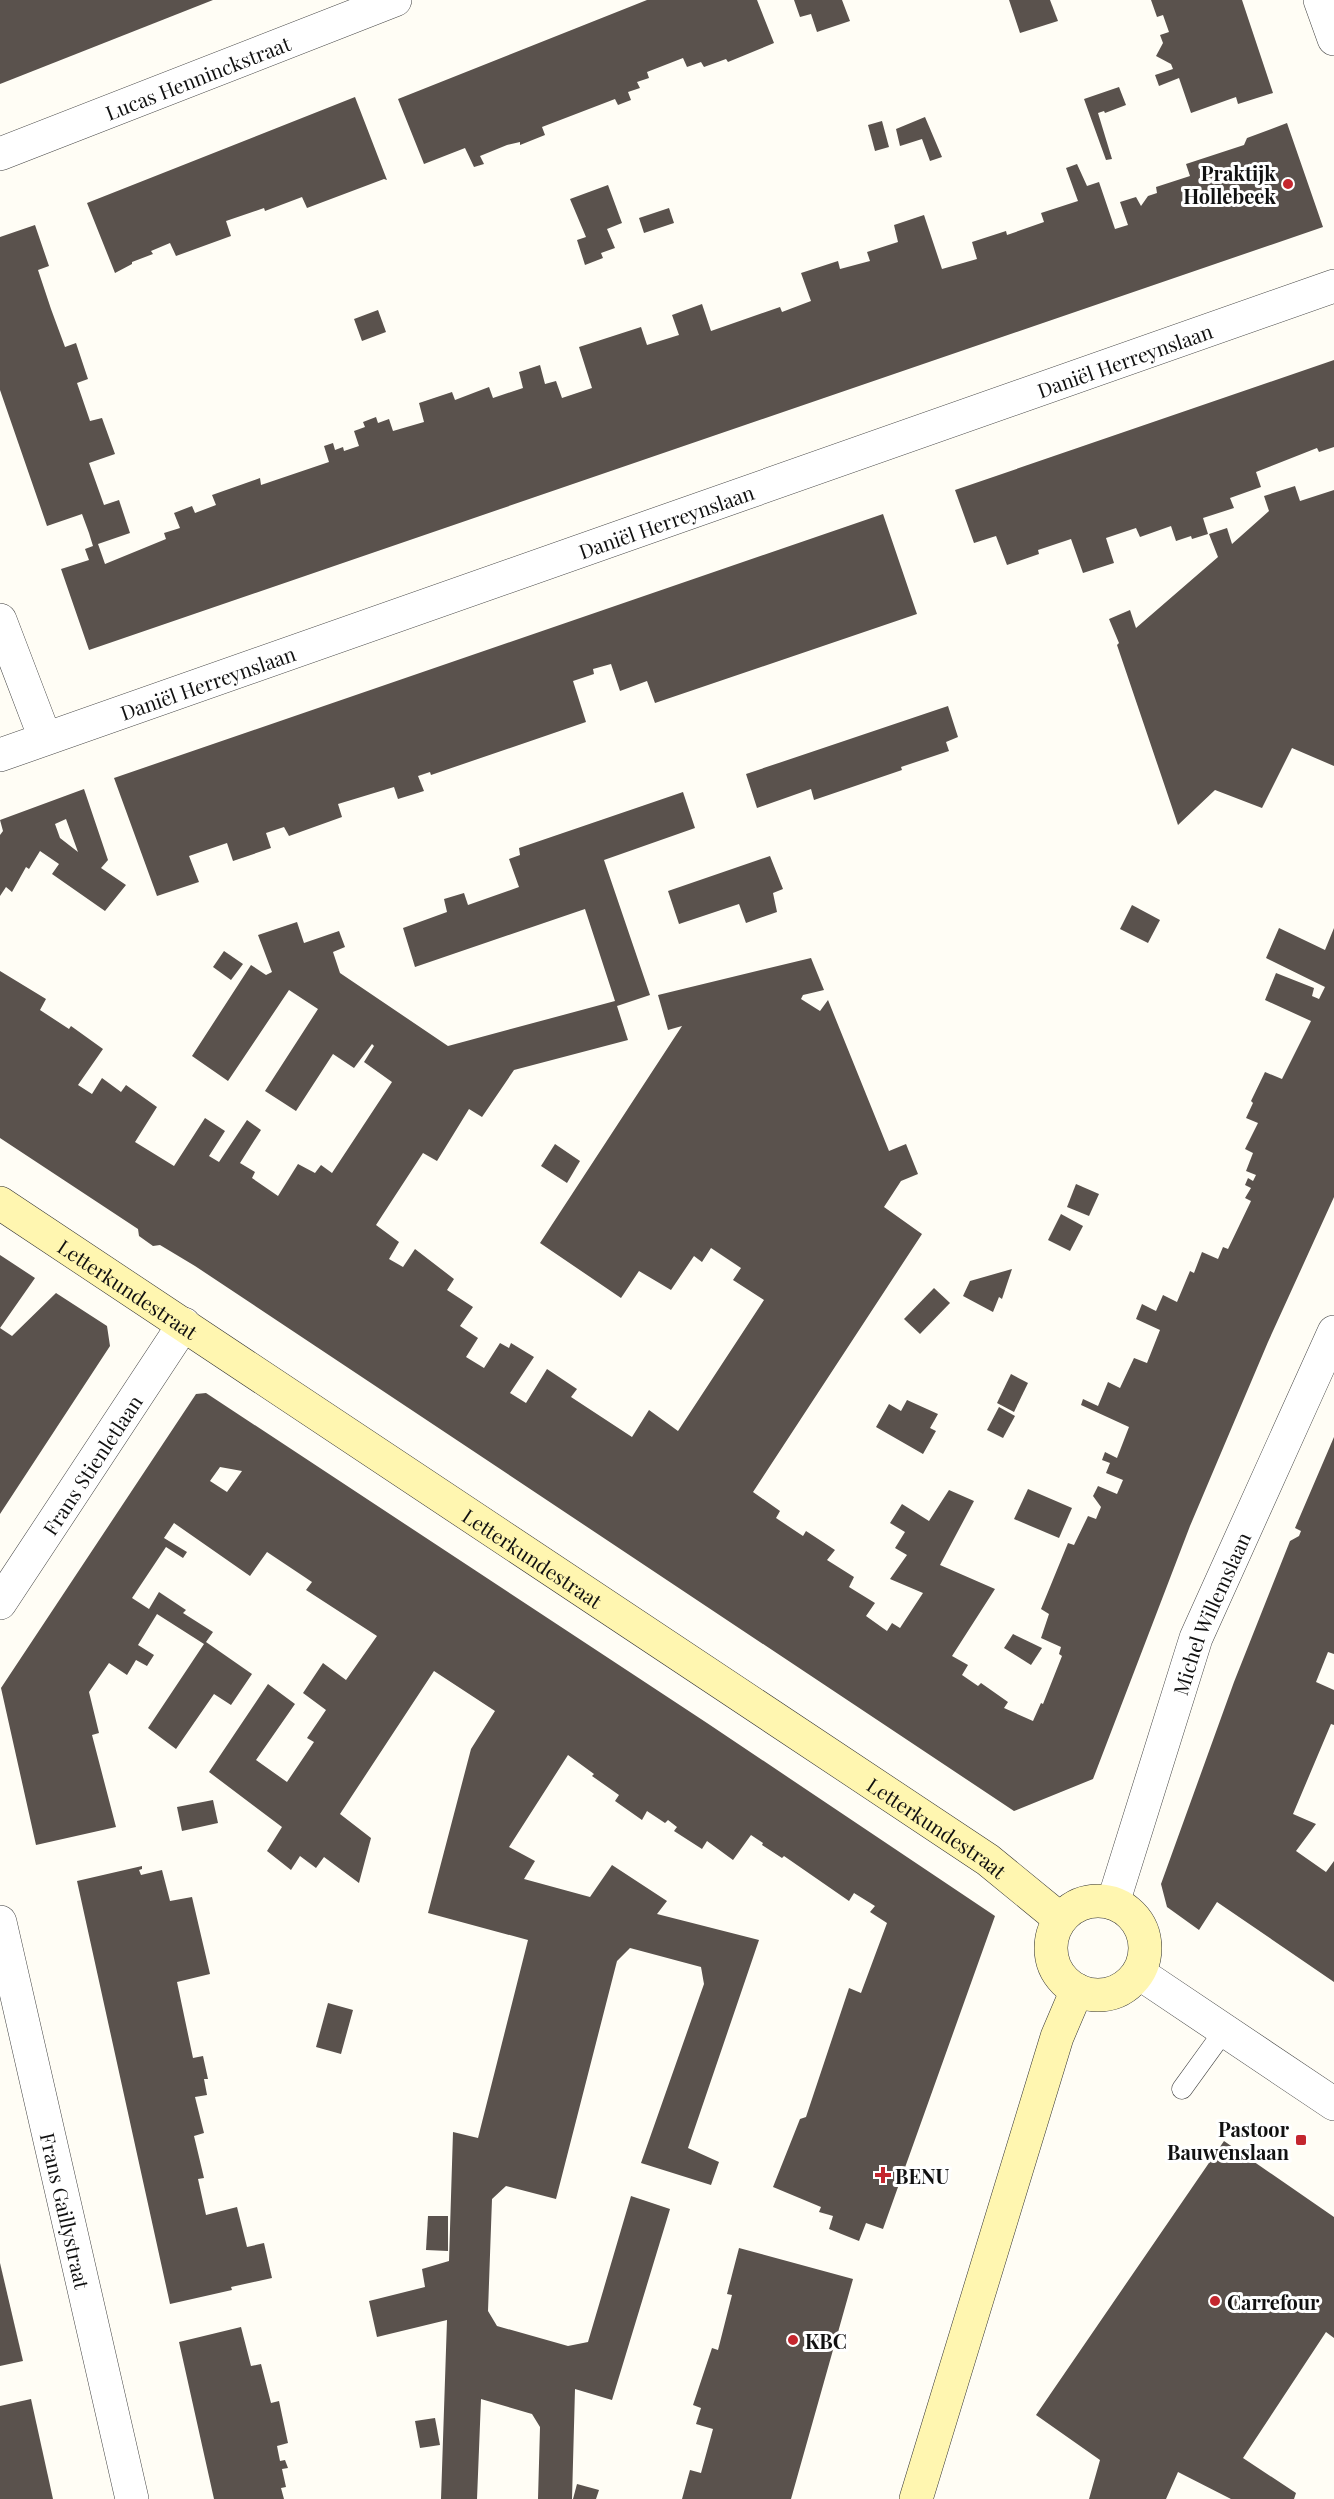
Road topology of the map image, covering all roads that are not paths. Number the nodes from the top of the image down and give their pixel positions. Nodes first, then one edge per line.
1 (395, 0) edge
2 (1320, 0) edge
3 (1334, 39) edge
4 (0, 153) edge
5 (1334, 286) edge
6 (0, 620) edge
7 (45, 738) junction
8 (0, 755) edge
9 (0, 1203) edge
10 (184, 1324) junction
11 (1334, 1332) edge
12 (0, 1603) edge
13 (1113, 1903) junction
14 (1060, 1919) junction
15 (0, 1922) edge
16 (1139, 1974) junction
17 (1077, 1990) junction
18 (1224, 2031) junction
19 (1182, 2089) dead end
20 (1334, 2104) edge
21 (132, 2499) edge
22 (916, 2499) edge

1 - 4 street, Lucas Henninckstraat
2 - 3 street
5 - 7 street, Daniël Herreynslaan
6 - 7 street
7 - 8 street, Daniël Herreynslaan
9 - 10 street, Letterkundestraat
10 - 12 street, Frans Stienletlaan
10 - 14 street, Letterkundestraat
11 - 13 street, Michel Willemslaan
13 - 14 street
13 - 16 street
14 - 17 street
15 - 21 street, Frans Gaillystraat
16 - 17 street
16 - 18 street
17 - 22 street
18 - 19 lane
18 - 20 street

